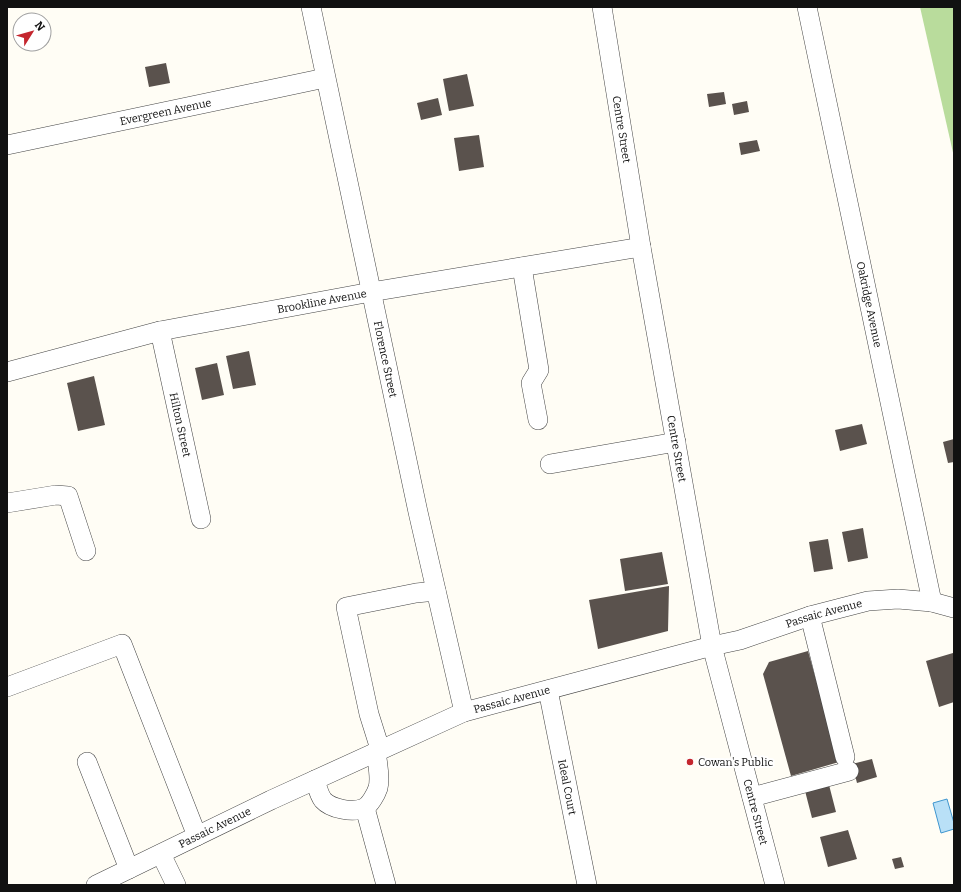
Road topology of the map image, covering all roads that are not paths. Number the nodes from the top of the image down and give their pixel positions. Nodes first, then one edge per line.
1 (310, 7) edge
2 (602, 7) edge
3 (807, 7) edge
4 (325, 78) junction
5 (7, 144) edge
6 (641, 247) junction
7 (522, 267) junction
8 (371, 292) junction
9 (160, 331) junction
10 (7, 372) edge
11 (538, 420) dead end
12 (676, 442) junction
13 (550, 464) dead end
14 (7, 503) edge
15 (201, 519) dead end
16 (86, 551) dead end
17 (436, 591) junction
18 (932, 602) junction
19 (954, 608) edge
20 (810, 616) junction
21 (712, 646) junction
22 (7, 687) edge
23 (548, 690) junction
24 (464, 712) junction
25 (378, 750) junction
26 (87, 762) dead end
27 (315, 780) junction
28 (752, 797) junction
29 (364, 808) junction
30 (197, 836) junction
31 (161, 854) junction
32 (129, 869) junction
33 (96, 885) edge
34 (176, 885) edge
35 (386, 885) edge
36 (587, 885) edge
37 (775, 885) edge

1 - 4 street, Florence Street
2 - 6 street, Centre Street
3 - 18 street, Oakridge Avenue
4 - 5 street, Evergreen Avenue
4 - 8 street, Florence Street
6 - 7 street, Brookline Avenue
6 - 12 street, Centre Street
7 - 8 street, Brookline Avenue
7 - 11 street
8 - 9 street, Brookline Avenue
8 - 17 street, Florence Street
9 - 10 street, Brookline Avenue
9 - 15 street, Hilton Street
12 - 13 street
12 - 21 street, Centre Street
14 - 16 street
17 - 24 street, Florence Street
17 - 25 street
18 - 19 street, Passaic Avenue
18 - 20 street, Passaic Avenue
20 - 21 street, Passaic Avenue
20 - 28 street
21 - 23 street, Passaic Avenue
21 - 28 street, Centre Street
22 - 30 street
23 - 24 street, Passaic Avenue
23 - 36 street, Ideal Court
24 - 25 street, Passaic Avenue
25 - 27 street, Passaic Avenue
25 - 29 street
26 - 32 street
27 - 29 street
27 - 30 street, Passaic Avenue
28 - 37 street, Centre Street
29 - 35 street
30 - 31 street, Passaic Avenue
31 - 32 street, Passaic Avenue
31 - 34 street
32 - 33 street, Passaic Avenue

